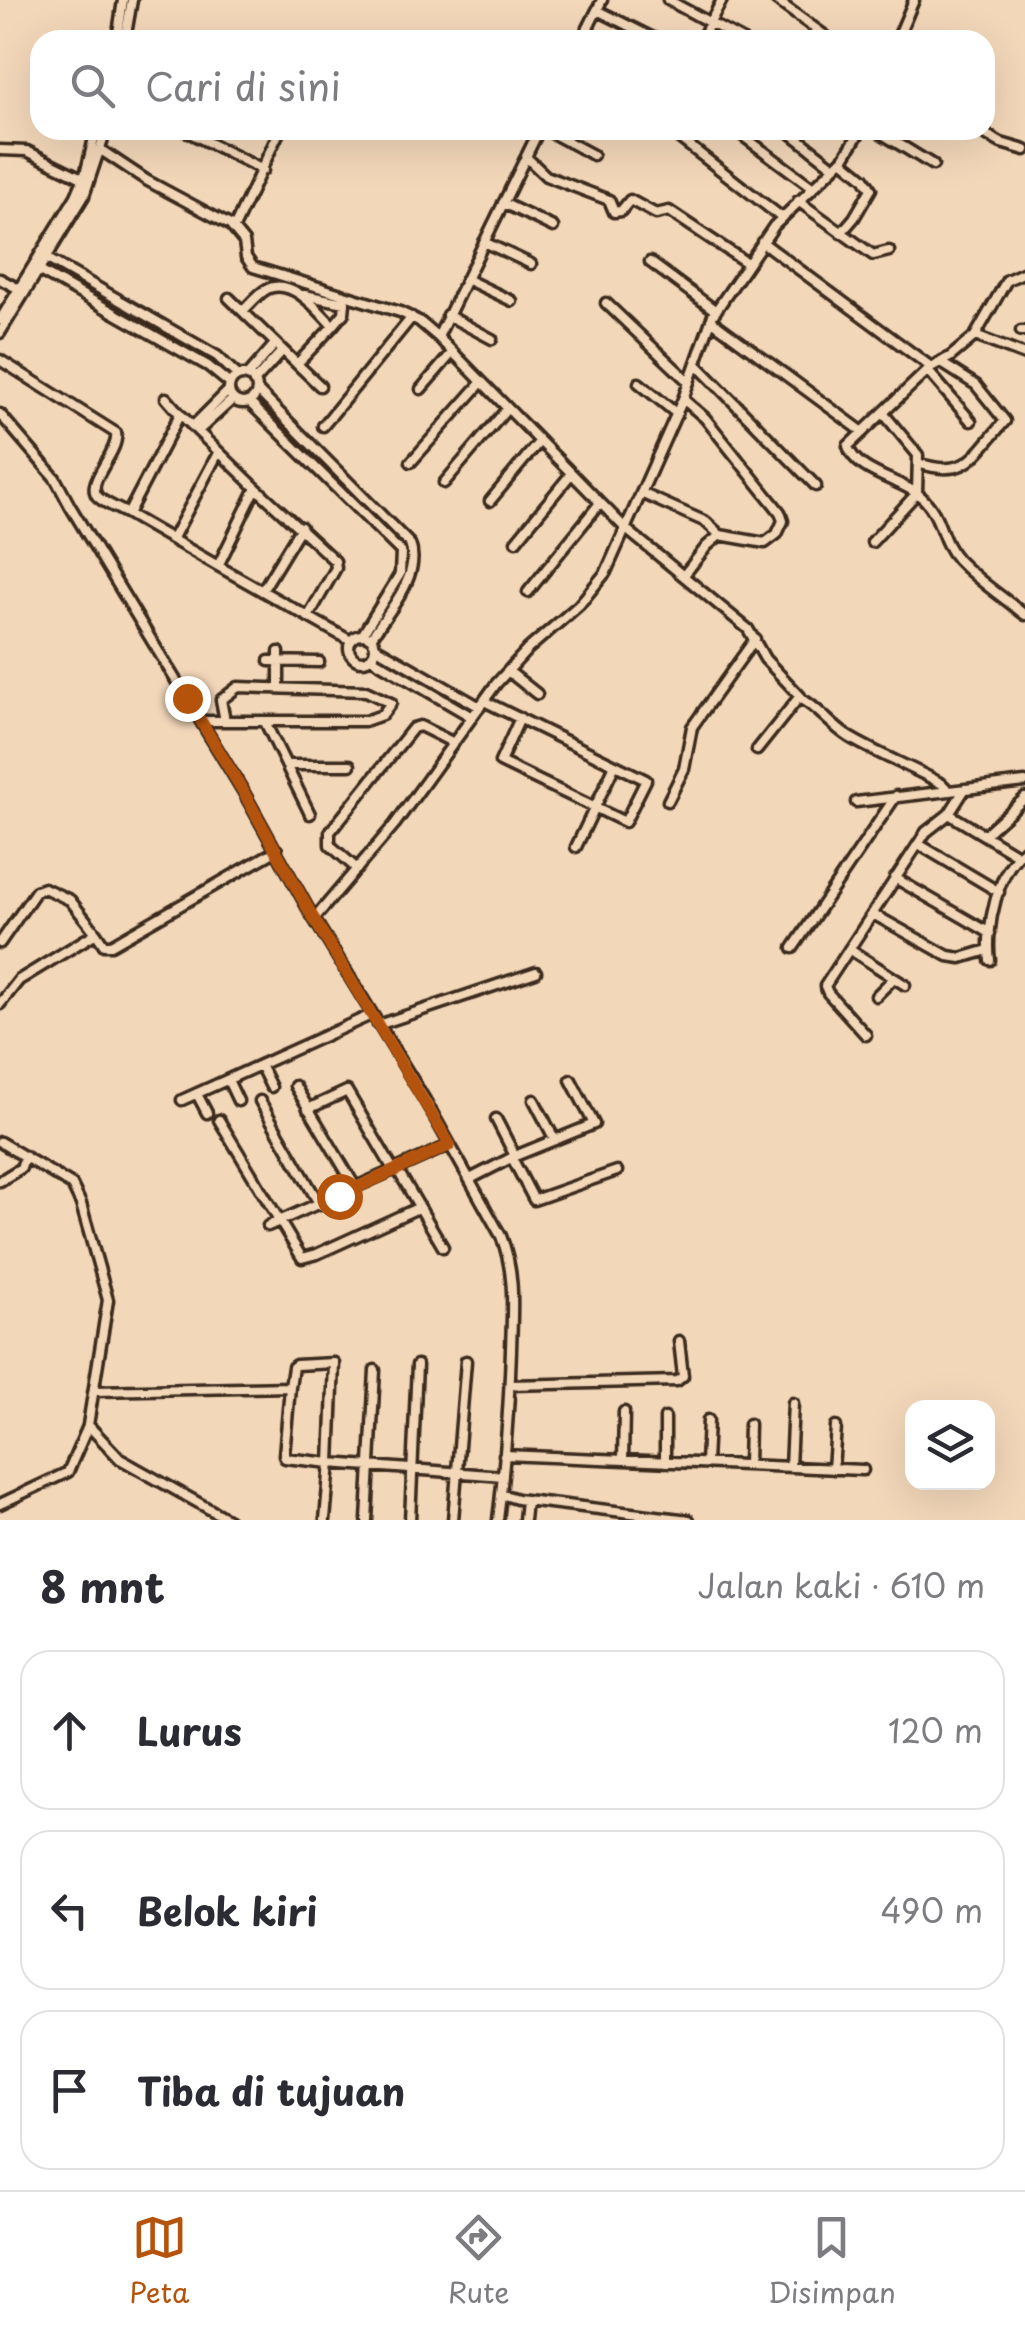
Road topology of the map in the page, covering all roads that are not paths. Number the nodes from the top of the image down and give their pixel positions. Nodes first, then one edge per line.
1 (123, 0) edge
2 (132, 0) edge
3 (602, 0) edge
4 (668, 0) edge
5 (722, 0) edge
6 (776, 0) edge
7 (914, 0) edge
8 (597, 10) junction
9 (711, 22) junction
10 (118, 30) edge
11 (127, 30) edge
12 (587, 30) edge
13 (637, 30) edge
14 (707, 30) edge
15 (725, 30) edge
16 (817, 30) edge
17 (901, 30) edge
18 (995, 139) edge
19 (94, 140) edge
20 (104, 140) edge
21 (204, 140) edge
22 (276, 140) edge
23 (536, 140) edge
24 (562, 140) edge
25 (682, 140) edge
26 (749, 140) edge
27 (802, 140) edge
28 (855, 140) edge
29 (892, 140) edge
30 (0, 150) edge
31 (101, 150) junction
32 (1025, 150) edge
33 (593, 155) dead end
34 (526, 157) junction
35 (838, 163) junction
36 (933, 165) dead end
37 (263, 170) junction
38 (84, 180) junction
39 (812, 187) junction
40 (798, 201) junction
41 (504, 202) junction
42 (782, 217) junction
43 (553, 227) dead end
44 (234, 228) junction
45 (841, 233) junction
46 (484, 242) junction
47 (762, 242) junction
48 (889, 251) dead end
49 (46, 258) junction
50 (650, 262) dead end
51 (747, 263) junction
52 (530, 264) dead end
53 (38, 270) junction
54 (1025, 272) edge
55 (0, 279) edge
56 (466, 279) junction
57 (19, 289) junction
58 (300, 294) junction
59 (229, 298) dead end
60 (512, 301) dead end
61 (606, 303) dead end
62 (716, 310) junction
63 (243, 311) junction
64 (447, 315) junction
65 (412, 317) junction
66 (0, 320) edge
67 (710, 320) junction
68 (333, 326) junction
69 (0, 334) edge
70 (975, 336) junction
71 (438, 338) junction
72 (492, 340) dead end
73 (275, 344) junction
74 (282, 352) junction
75 (452, 352) junction
76 (1025, 355) edge
77 (0, 360) edge
78 (297, 364) junction
79 (696, 364) junction
80 (933, 367) junction
81 (249, 381) junction
82 (690, 382) junction
83 (481, 383) junction
84 (638, 384) dead end
85 (320, 386) dead end
86 (421, 389) dead end
87 (231, 391) junction
88 (166, 398) dead end
89 (683, 399) junction
90 (249, 402) junction
91 (507, 409) junction
92 (0, 414) edge
93 (180, 414) junction
94 (677, 414) junction
95 (884, 414) junction
96 (971, 421) dead end
97 (324, 426) dead end
98 (195, 429) junction
99 (863, 432) junction
100 (539, 442) junction
101 (218, 452) junction
102 (411, 462) dead end
103 (918, 463) junction
104 (571, 474) junction
105 (444, 483) dead end
106 (816, 486) dead end
107 (256, 488) junction
108 (642, 494) junction
109 (917, 494) junction
110 (490, 501) dead end
111 (600, 502) junction
112 (128, 514) junction
113 (300, 527) junction
114 (626, 529) junction
115 (720, 535) junction
116 (173, 538) junction
117 (516, 540) dead end
118 (872, 542) dead end
119 (218, 566) junction
120 (684, 575) junction
121 (262, 591) junction
122 (528, 592) dead end
123 (392, 596) junction
124 (1025, 596) edge
125 (1016, 607) junction
126 (1025, 615) edge
127 (308, 616) junction
128 (754, 638) junction
129 (370, 640) junction
130 (351, 641) junction
131 (371, 658) junction
132 (319, 662) dead end
133 (420, 672) junction
134 (508, 672) junction
135 (414, 683) junction
136 (280, 688) junction
137 (537, 694) dead end
138 (800, 698) junction
139 (482, 704) junction
140 (472, 718) junction
141 (520, 718) junction
142 (201, 721) junction
143 (225, 722) junction
144 (265, 722) junction
145 (454, 743) junction
146 (757, 750) dead end
147 (286, 764) junction
148 (350, 765) dead end
149 (616, 765) junction
150 (1025, 782) edge
151 (964, 790) junction
152 (948, 791) junction
153 (896, 796) junction
154 (1025, 798) edge
155 (668, 802) dead end
156 (856, 802) dead end
157 (595, 808) junction
158 (310, 814) dead end
159 (949, 814) junction
160 (984, 835) junction
161 (920, 845) junction
162 (576, 847) dead end
163 (276, 850) junction
164 (1021, 853) edge
165 (357, 869) junction
166 (896, 878) junction
167 (998, 892) junction
168 (872, 914) junction
169 (314, 919) junction
170 (96, 932) junction
171 (990, 934) junction
172 (0, 943) edge
173 (793, 948) dead end
174 (849, 949) junction
175 (536, 972) dead end
176 (894, 978) junction
177 (904, 986) dead end
178 (876, 996) dead end
179 (0, 1004) edge
180 (371, 1015) junction
181 (378, 1025) junction
182 (866, 1035) dead end
183 (260, 1065) junction
184 (228, 1080) junction
185 (571, 1080) dead end
186 (271, 1086) dead end
187 (295, 1086) dead end
188 (197, 1094) junction
189 (182, 1100) dead end
190 (534, 1100) dead end
191 (238, 1101) dead end
192 (260, 1101) dead end
193 (308, 1109) junction
194 (207, 1113) dead end
195 (219, 1120) dead end
196 (496, 1120) dead end
197 (554, 1140) junction
198 (0, 1142) edge
199 (450, 1145) junction
200 (25, 1156) junction
201 (514, 1157) junction
202 (396, 1170) junction
203 (617, 1171) dead end
204 (470, 1179) junction
205 (0, 1181) edge
206 (356, 1188) junction
207 (320, 1204) junction
208 (420, 1207) junction
209 (279, 1222) junction
210 (268, 1226) dead end
211 (443, 1247) dead end
212 (679, 1341) dead end
213 (466, 1361) dead end
214 (417, 1365) dead end
215 (375, 1370) dead end
216 (510, 1385) junction
217 (290, 1388) junction
218 (94, 1391) junction
219 (793, 1404) dead end
220 (624, 1412) dead end
221 (664, 1418) dead end
222 (708, 1420) dead end
223 (750, 1424) dead end
224 (88, 1425) junction
225 (836, 1427) dead end
226 (504, 1455) junction
227 (623, 1460) junction
228 (665, 1462) junction
229 (330, 1463) junction
230 (706, 1463) junction
231 (748, 1465) junction
232 (372, 1466) junction
233 (790, 1467) junction
234 (833, 1469) junction
235 (414, 1470) junction
236 (863, 1470) dead end
237 (457, 1473) junction
238 (503, 1476) junction
239 (501, 1494) junction
240 (526, 1500) junction
241 (0, 1504) edge
242 (571, 1505) junction
243 (608, 1515) edge
244 (651, 1518) edge
245 (229, 1520) edge
246 (325, 1520) edge
247 (367, 1520) edge
248 (410, 1520) edge
249 (453, 1520) edge
250 (498, 1520) edge
251 (524, 1520) edge
252 (569, 1520) edge
253 (689, 1520) edge

1 - 10 street
2 - 11 street
3 - 8 street
4 - 9 street
5 - 9 street
6 - 16 street
7 - 17 street
8 - 12 street
8 - 13 street
9 - 14 street
9 - 15 street
18 - 32 street
19 - 38 street
20 - 31 street
21 - 37 street
22 - 37 street
23 - 34 street
24 - 33 street
25 - 42 street
26 - 39 street
27 - 35 street
28 - 35 street
29 - 36 street
30 - 38 street
31 - 44 street
31 - 49 street
34 - 41 street
34 - 51 street
35 - 39 street
35 - 45 street
37 - 44 street
38 - 57 street
39 - 40 street
40 - 42 street
40 - 45 street
41 - 43 street
41 - 46 street
42 - 47 street
44 - 65 street
45 - 48 street
46 - 52 street
46 - 56 street
47 - 51 street
47 - 80 street
49 - 53 street
49 - 81 street
50 - 62 street
51 - 62 street
53 - 69 street
53 - 87 street
54 - 70 street
55 - 57 street
56 - 60 street
56 - 64 street
57 - 66 street
58 - 63 street
58 - 68 street
58 - 68 street
59 - 63 street
61 - 82 street
62 - 67 street
63 - 73 street
64 - 71 street
64 - 72 street
65 - 71 street
65 - 97 street
67 - 79 street
67 - 99 street
68 - 78 street
70 - 76 street
70 - 80 street
71 - 75 street
73 - 74 street
73 - 81 street
74 - 78 street
74 - 81 street
75 - 83 street
75 - 86 street
77 - 112 street
78 - 85 street
79 - 82 street
79 - 106 street
80 - 95 street
80 - 96 street
80 - 103 street
81 - 87 street
81 - 90 street
81 - 123 street
82 - 89 street
83 - 91 street
83 - 102 street
84 - 94 street
87 - 90 street
87 - 98 street
88 - 93 street
89 - 94 street
89 - 115 street
90 - 123 street
91 - 100 street
91 - 105 street
92 - 142 street
93 - 98 street
93 - 112 street
94 - 108 street
95 - 99 street
95 - 103 street
98 - 101 street
99 - 109 street
100 - 104 street
100 - 110 street
101 - 107 street
101 - 116 street
103 - 109 street
104 - 111 street
104 - 117 street
107 - 113 street
107 - 119 street
108 - 114 street
108 - 115 street
109 - 118 street
109 - 125 street
111 - 114 street
111 - 122 street
112 - 116 street
113 - 121 street
113 - 127 street
114 - 120 street
114 - 134 street
115 - 120 street
116 - 119 street
119 - 121 street
120 - 128 street
121 - 127 street
123 - 129 street
124 - 125 street
125 - 126 street
127 - 130 street
128 - 138 street
128 - 155 street
129 - 130 street
129 - 131 street
129 - 133 street
130 - 131 street
131 - 135 street
132 - 136 street
133 - 135 street
133 - 139 street
134 - 137 street
134 - 139 street
135 - 140 street
136 - 143 street
136 - 144 street
138 - 146 street
138 - 152 street
139 - 140 street
139 - 141 street
140 - 145 street
141 - 149 street
141 - 157 street
142 - 143 street
142 - 163 street
143 - 144 street
144 - 147 street
145 - 165 street
145 - 165 street
147 - 148 street
147 - 158 street
149 - 157 street
149 - 157 street
150 - 151 street
151 - 152 street
151 - 159 street
152 - 153 street
153 - 156 street
153 - 173 street
154 - 160 street
157 - 162 street
159 - 160 street
159 - 161 street
160 - 164 street
161 - 166 street
161 - 167 street
163 - 169 street
163 - 170 street
164 - 167 street
165 - 169 street
166 - 168 street
166 - 171 street
167 - 171 street
168 - 171 street
168 - 174 street
169 - 180 street
170 - 172 street
170 - 179 street
174 - 176 street
174 - 182 street
175 - 181 street
176 - 177 street
176 - 178 street
180 - 181 street
180 - 183 street
181 - 199 street
183 - 184 street
183 - 186 street
184 - 188 street
184 - 191 street
185 - 197 street
187 - 193 street
188 - 189 street
188 - 194 street
190 - 197 street
192 - 207 street
193 - 202 street
193 - 206 street
195 - 209 street
196 - 201 street
197 - 201 street
198 - 200 street
199 - 202 street
199 - 204 street
200 - 205 street
200 - 218 street
201 - 203 street
201 - 204 street
202 - 206 street
202 - 208 street
204 - 216 street
206 - 207 street
207 - 209 street
208 - 209 street
208 - 211 street
209 - 210 street
212 - 216 street
213 - 237 street
214 - 235 street
215 - 232 street
216 - 226 street
217 - 218 street
217 - 229 street
217 - 229 street
218 - 224 street
219 - 233 street
220 - 227 street
221 - 228 street
222 - 230 street
223 - 231 street
224 - 241 street
224 - 245 street
225 - 234 street
226 - 227 street
226 - 238 street
227 - 228 street
228 - 230 street
229 - 232 street
229 - 246 street
230 - 231 street
231 - 233 street
232 - 235 street
232 - 247 street
233 - 234 street
234 - 236 street
235 - 237 street
235 - 248 street
237 - 238 street
237 - 249 street
238 - 239 street
239 - 240 street
239 - 250 street
240 - 242 street
240 - 251 street
242 - 243 street
242 - 252 street
243 - 244 street
244 - 253 street

